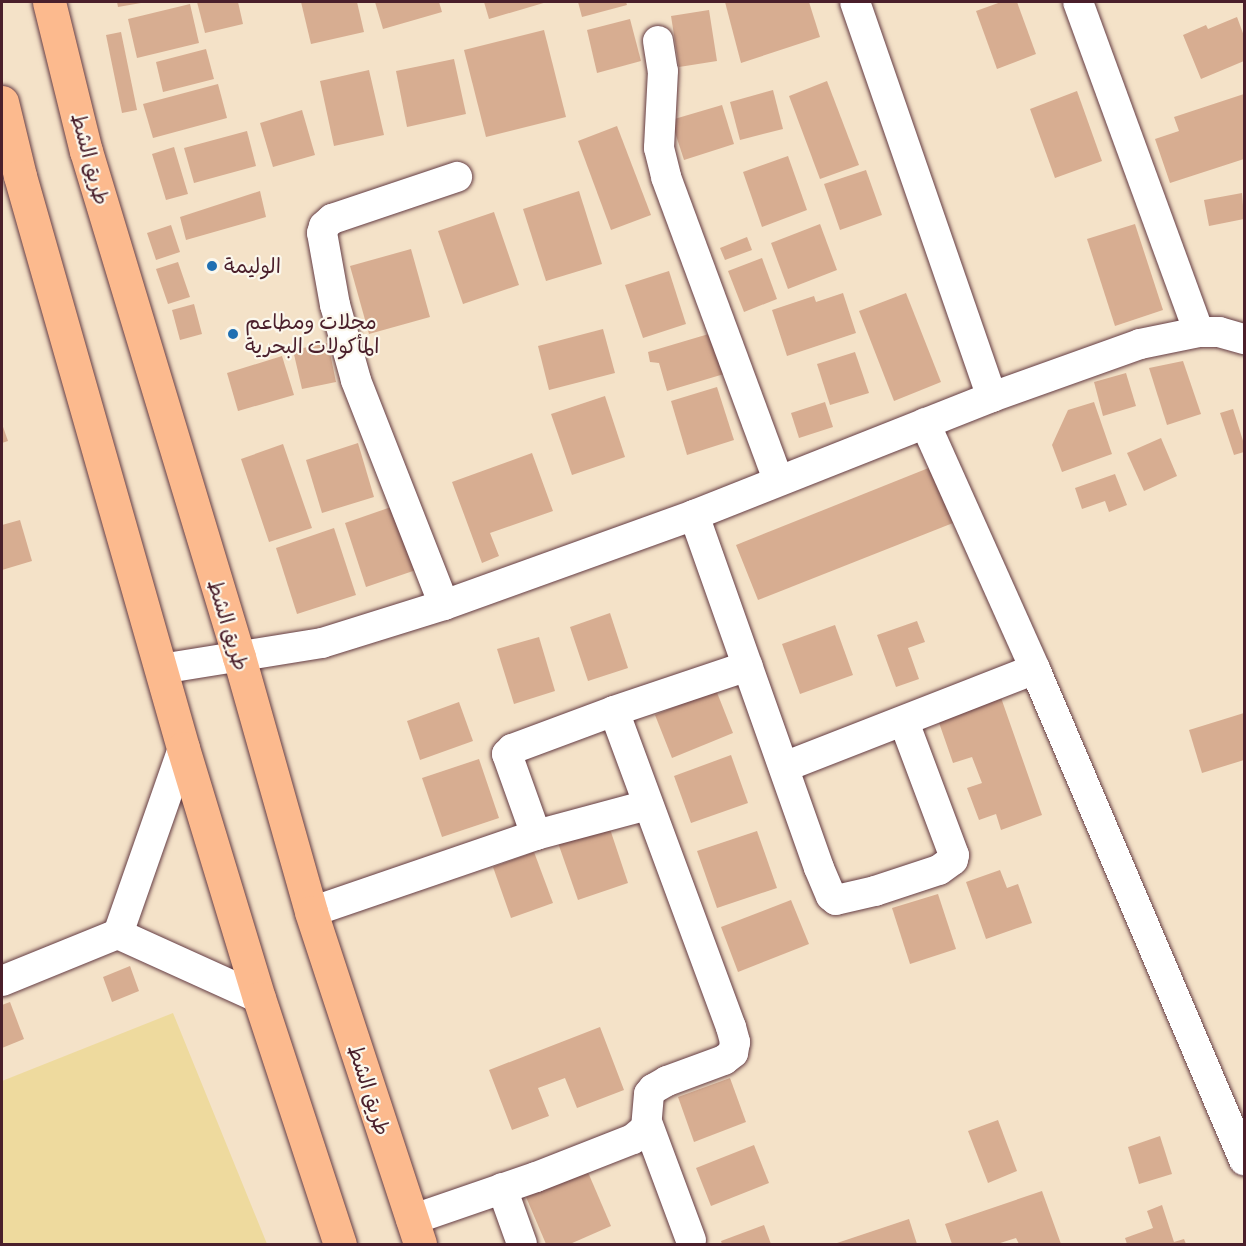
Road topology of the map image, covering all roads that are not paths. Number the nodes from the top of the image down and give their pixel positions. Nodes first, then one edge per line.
1 (49, 2) edge
2 (855, 2) edge
3 (1078, 2) edge
4 (658, 41) dead end
5 (2, 102) edge
6 (457, 177) dead end
7 (11, 178) edge
8 (1198, 332) junction
9 (1245, 339) edge
10 (992, 397) junction
11 (925, 423) junction
12 (778, 480) junction
13 (694, 515) junction
14 (444, 605) junction
15 (239, 657) junction
16 (748, 666) junction
17 (161, 669) junction
18 (1035, 669) junction
19 (614, 711) junction
20 (904, 722) junction
21 (183, 748) junction
22 (784, 767) junction
23 (648, 805) junction
24 (536, 835) junction
25 (311, 912) junction
26 (118, 934) junction
27 (2, 981) edge
28 (259, 998) junction
29 (647, 1122) junction
30 (1245, 1160) edge
31 (502, 1188) junction
32 (415, 1232) edge
33 (691, 1240) dead end
34 (340, 1245) edge
35 (522, 1245) edge

1 - 15 highway, طريق الشط
2 - 10 street
3 - 8 street
4 - 12 street
5 - 7 highway
6 - 14 street
7 - 17 highway
8 - 9 street
8 - 10 street
10 - 11 street
11 - 12 street
11 - 18 street
12 - 13 street
13 - 14 street
13 - 16 street
14 - 15 street
15 - 17 street
15 - 25 highway, طريق الشط
16 - 19 street
16 - 22 street
17 - 21 highway
18 - 20 street
18 - 30 street
19 - 23 street
19 - 24 street
20 - 22 street
20 - 22 street
21 - 26 street
21 - 28 highway
23 - 24 street
23 - 29 street
24 - 25 street
25 - 32 highway, طريق الشط
26 - 27 street
26 - 28 street
28 - 34 highway
29 - 31 street
29 - 33 street
31 - 32 street
31 - 35 street

